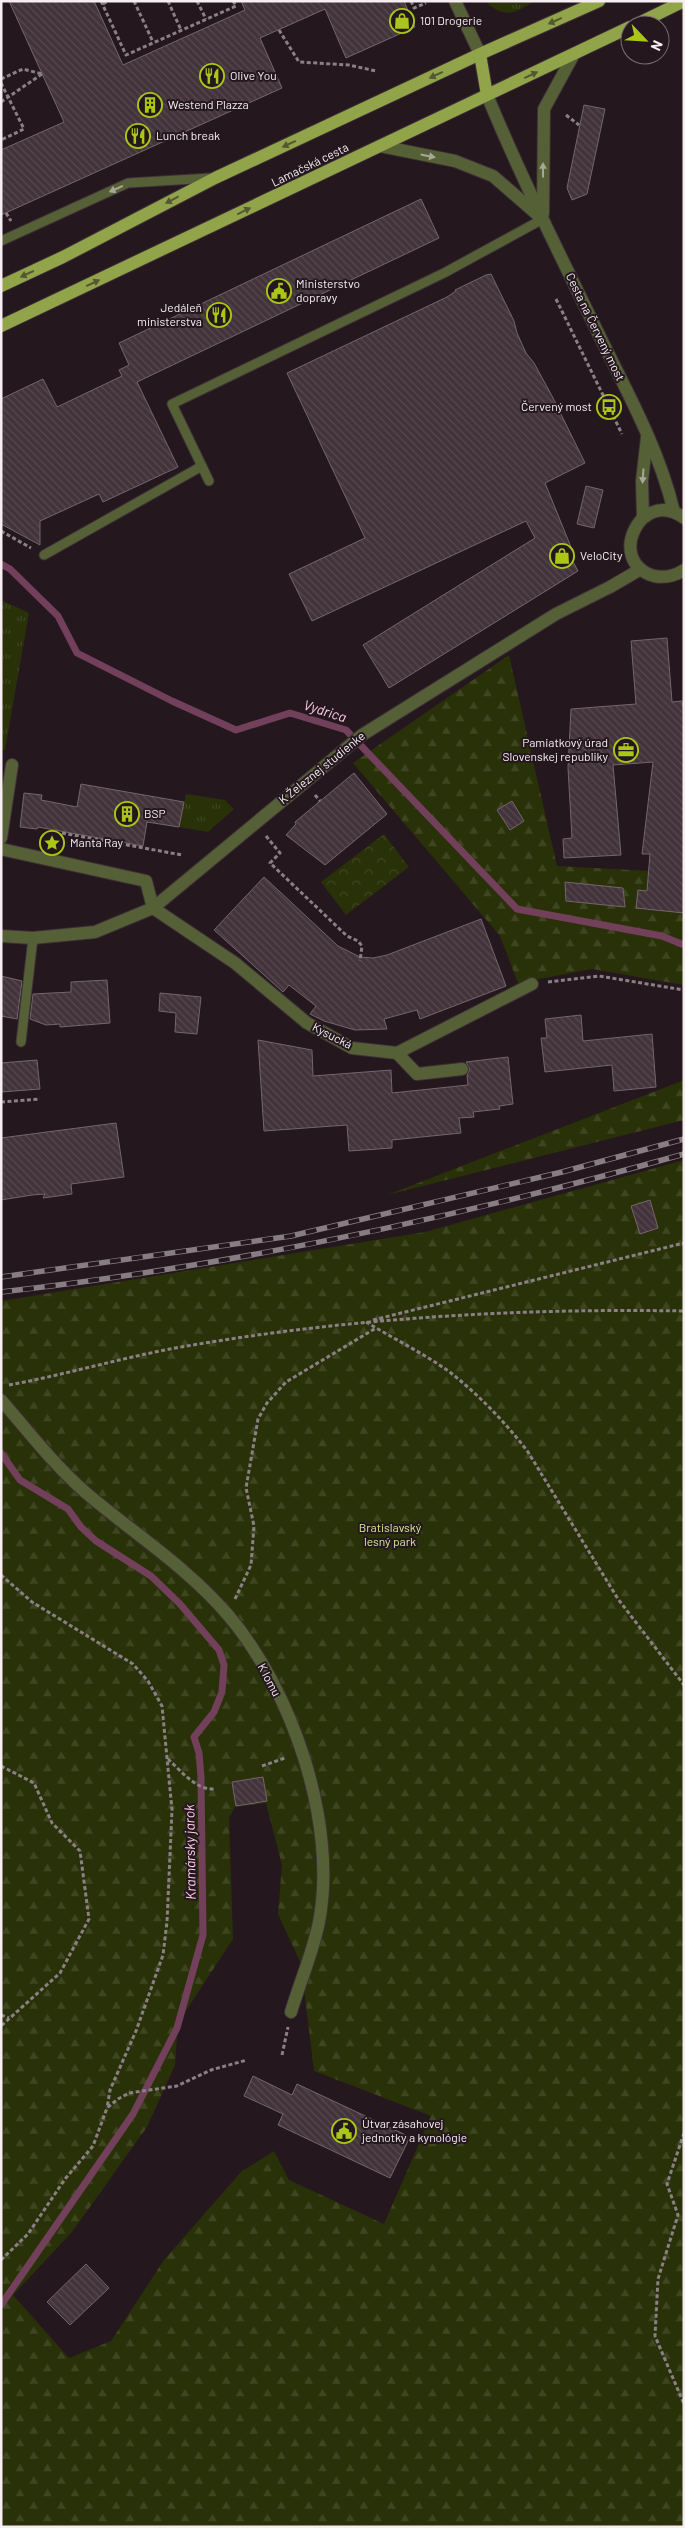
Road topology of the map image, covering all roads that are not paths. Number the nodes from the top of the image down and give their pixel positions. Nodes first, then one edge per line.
1 (455, 1) edge
2 (599, 1) edge
3 (684, 1) edge
4 (655, 15) edge
5 (620, 32) edge
6 (480, 54) junction
7 (574, 54) junction
8 (487, 95) junction
9 (380, 146) junction
10 (215, 178) junction
11 (543, 219) junction
12 (1, 241) edge
13 (1, 286) edge
14 (1, 326) edge
15 (647, 435) junction
16 (202, 466) junction
17 (209, 481) dead end
18 (679, 515) edge
19 (644, 517) junction
20 (44, 555) road end
21 (641, 569) junction
22 (684, 570) edge
23 (12, 765) dead end
24 (1, 838) edge
25 (1, 849) edge
26 (153, 908) junction
27 (1, 936) edge
28 (33, 938) junction
29 (532, 984) road end
30 (21, 1042) dead end
31 (397, 1053) junction
32 (462, 1069) dead end
33 (1, 1400) edge
34 (291, 2012) road end

1 - 6 street
2 -> 6 main road
3 - 4 main road
5 - 7 main road, Lamačská cesta
6 - 8 main road
6 -> 10 main road
8 -> 7 main road, Lamačská cesta
11 -> 7 street, Cesta na Červený most
8 - 9 main road, Lamačská cesta
8 - 11 street, Cesta na Červený most
9 -> 11 street, Cesta na Červený most
14 -> 9 main road, Lamačská cesta
10 -> 12 lane
10 -> 13 main road
11 - 15 street, Cesta na Červený most
11 - 16 lane
15 - 18 street, Cesta na Červený most
15 -> 19 street
16 - 17 lane
16 - 20 lane
18 - 19 street, Cesta na Červený most
19 - 21 street
21 - 22 street
21 - 26 street, K Železnej studienke
23 - 24 street
25 - 26 street
26 - 28 street, K Železnej studienke
26 - 31 street, Kysucká
27 - 28 street, K Železnej studienke
28 - 30 lane
29 - 31 street
31 - 32 street
33 - 34 street, K lomu

